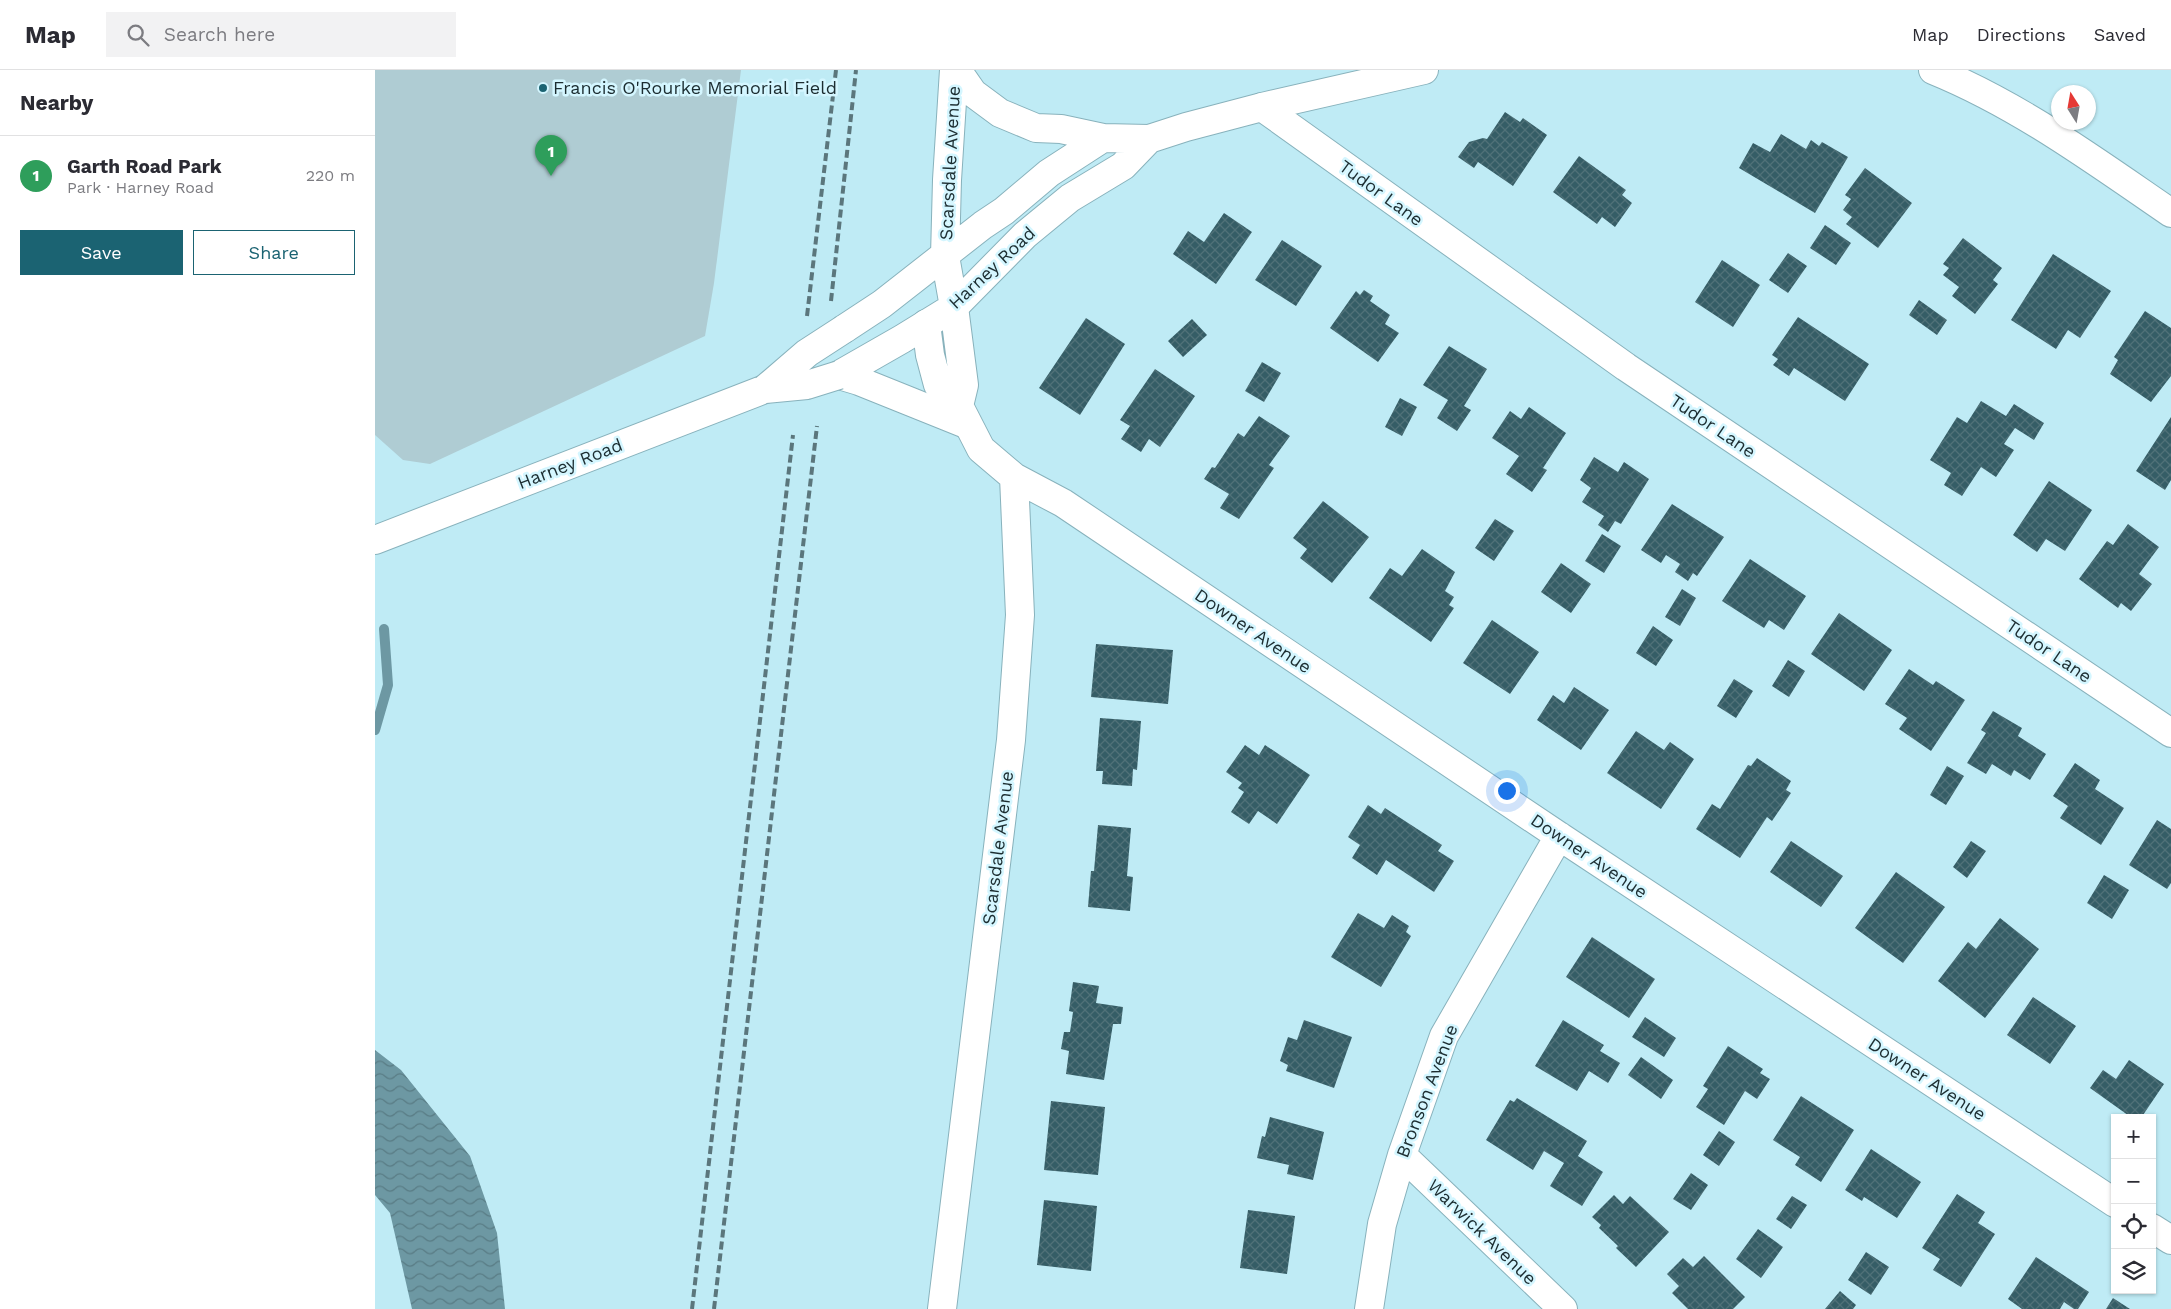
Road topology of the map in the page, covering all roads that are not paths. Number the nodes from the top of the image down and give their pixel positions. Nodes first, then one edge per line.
1 (956, 70) edge
2 (1424, 70) edge
3 (1933, 70) edge
4 (1262, 107) junction
5 (1103, 138) junction
6 (1149, 139) junction
7 (2171, 213) edge
8 (945, 256) junction
9 (954, 307) junction
10 (926, 324) junction
11 (839, 375) junction
12 (765, 389) junction
13 (963, 415) junction
14 (1014, 477) junction
15 (375, 540) edge
16 (2171, 733) edge
17 (1559, 836) junction
18 (1402, 1156) junction
19 (2111, 1200) edge
20 (2156, 1231) edge
21 (2171, 1240) edge
22 (942, 1309) edge
23 (1369, 1309) edge
24 (1563, 1309) edge

1 - 5 street
1 - 8 street, Scarsdale Avenue
2 - 4 street, Harney Road
3 - 7 street
4 - 6 street, Harney Road
4 - 16 street, Tudor Lane
5 - 6 street, Harney Road
5 - 8 street, Harney Road
6 - 9 street, Harney Road
8 - 9 street, Scarsdale Avenue
8 - 10 street, Scarsdale Avenue
8 - 12 street, Harney Road, bridge
9 - 10 street, Harney Road
9 - 13 street, Scarsdale Avenue
10 - 11 street, Harney Road
10 - 13 street, Scarsdale Avenue
11 - 12 street, Harney Road, bridge
11 - 13 street
12 - 15 street, Harney Road
13 - 14 street, Scarsdale Avenue
14 - 17 street, Downer Avenue
14 - 22 street, Scarsdale Avenue
17 - 18 street, Bronson Avenue
17 - 19 street, Downer Avenue
18 - 23 street, Bronson Avenue
18 - 24 street, Warwick Avenue
20 - 21 street

